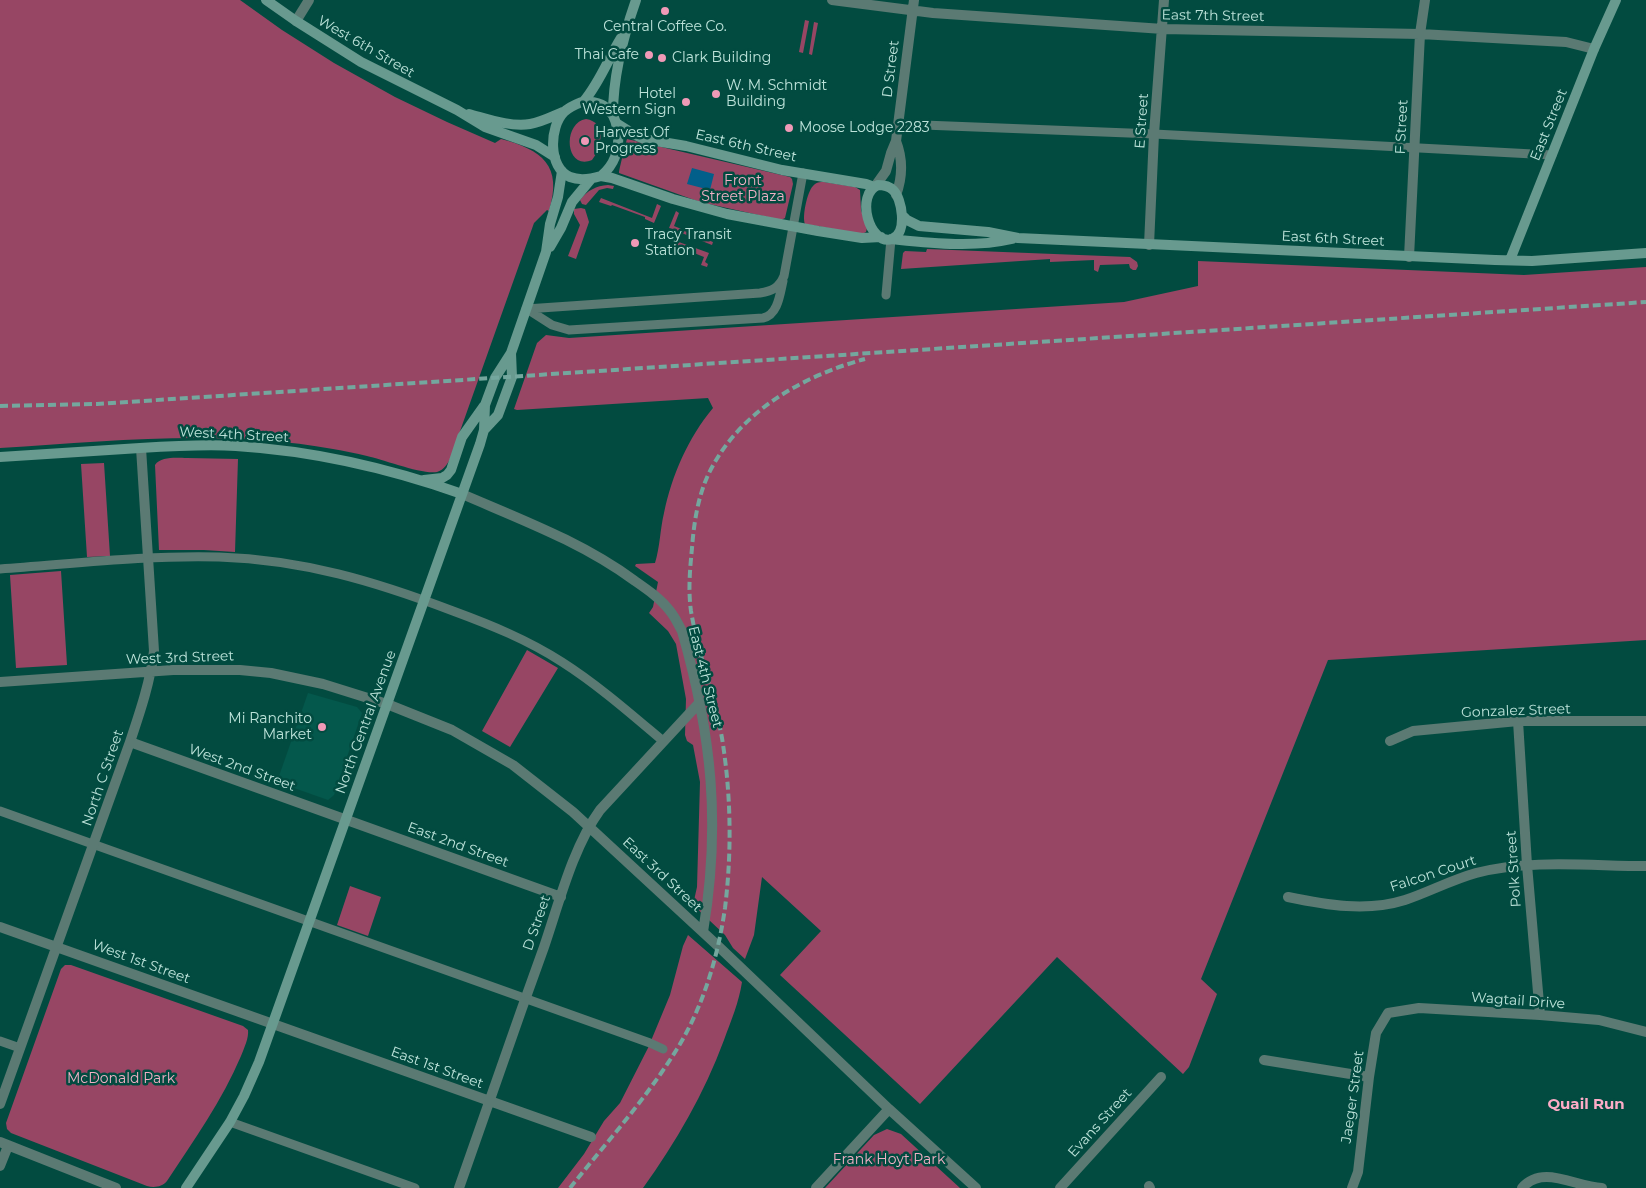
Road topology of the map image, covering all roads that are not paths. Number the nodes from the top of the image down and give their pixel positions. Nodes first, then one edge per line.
1 (266, 0) edge
2 (309, 0) edge
3 (636, 0) edge
4 (832, 0) edge
5 (1164, 0) edge
6 (1425, 0) edge
7 (1616, 0) edge
8 (913, 5) edge
9 (296, 21) junction
10 (1163, 29) junction
11 (624, 33) junction
12 (1420, 34) junction
13 (1594, 50) junction
14 (584, 101) junction
15 (457, 110) junction
16 (564, 111) junction
17 (614, 119) junction
18 (898, 124) junction
19 (1154, 134) junction
20 (896, 141) junction
21 (1415, 147) junction
22 (1552, 155) junction
23 (555, 157) junction
24 (562, 171) junction
25 (803, 173) junction
26 (596, 178) junction
27 (875, 186) junction
28 (896, 194) junction
29 (902, 215) junction
30 (793, 227) junction
31 (886, 238) junction
32 (1018, 238) junction
33 (1149, 245) junction
34 (546, 252) junction
35 (1646, 253) edge
36 (1409, 256) junction
37 (1510, 260) junction
38 (784, 276) junction
39 (886, 295) dead end
40 (526, 309) junction
41 (511, 353) junction
42 (485, 405) junction
43 (484, 430) junction
44 (141, 448) junction
45 (0, 457) edge
46 (422, 480) junction
47 (462, 494) junction
48 (148, 559) junction
49 (0, 569) edge
50 (424, 600) junction
51 (152, 671) junction
52 (0, 682) edge
53 (700, 702) junction
54 (387, 704) junction
55 (1518, 721) junction
56 (1646, 721) edge
57 (663, 741) junction
58 (130, 742) junction
59 (1390, 742) dead end
60 (0, 811) edge
61 (345, 820) junction
62 (589, 826) junction
63 (94, 845) junction
64 (1527, 865) junction
65 (1646, 866) edge
66 (561, 897) junction
67 (1288, 897) dead end
68 (309, 922) junction
69 (0, 927) edge
70 (703, 932) junction
71 (56, 946) junction
72 (526, 998) junction
73 (1388, 1012) joint
74 (1540, 1015) junction
75 (273, 1024) junction
76 (1646, 1032) edge
77 (0, 1041) edge
78 (20, 1048) junction
79 (663, 1049) dead end
80 (1264, 1060) dead end
81 (1161, 1077) dead end
82 (1369, 1077) junction
83 (489, 1101) junction
84 (0, 1104) edge
85 (889, 1108) junction
86 (230, 1122) junction
87 (591, 1137) dead end
88 (4, 1144) edge
89 (0, 1166) edge
90 (1525, 1185) edge
91 (116, 1188) edge
92 (186, 1188) edge
93 (415, 1188) edge
94 (459, 1188) edge
95 (816, 1188) edge
96 (976, 1188) edge
97 (1060, 1188) edge
98 (1352, 1188) edge
99 (1602, 1188) edge

1 - 9 street, West 6th Street
2 - 9 street
3 - 11 street
4 - 8 street, East 7th Street
5 - 10 street, E Street
6 - 12 street, F Street
7 - 13 street, East Street
8 - 10 street, East 7th Street
8 - 18 street, D Street
9 - 15 street, West 6th Street
10 - 12 street, East 7th Street
10 - 19 street, E Street
11 - 14 street
11 - 17 street
12 - 13 street, East 7th Street
12 - 21 street, F Street
13 - 22 street, East Street
14 - 16 street
14 - 17 street
15 - 16 street, West 6th Street
15 - 23 street, West 6th Street
16 - 23 street
17 - 25 street, East 6th Street
17 - 26 street
18 - 19 lane
18 - 20 street, D Street
19 - 21 lane
19 - 33 street, E Street
20 - 27 street, D Street
20 - 28 street, D Street
21 - 22 lane
21 - 36 street, F Street
22 - 37 street, East Street
23 - 24 street
24 - 26 street
24 - 34 street, North Central Avenue
25 - 27 street, East 6th Street
25 - 30 lane
26 - 30 street, East 6th Street
26 - 34 street, North Central Avenue
27 - 28 street
27 - 31 street
28 - 29 street
29 - 31 street
29 - 32 street, East 6th Street
30 - 31 street, East 6th Street
30 - 38 lane
31 - 32 street, East 6th Street
31 - 39 lane
32 - 33 street, East 6th Street
33 - 36 street, East 6th Street
34 - 40 street, North Central Avenue
35 - 37 street, East 6th Street
36 - 37 street, East 6th Street
38 - 40 lane
38 - 40 lane
40 - 41 street, North Central Avenue
41 - 42 street, North Central Avenue
41 - 43 street, North Central Avenue
42 - 43 street, North Central Avenue
42 - 46 street
43 - 47 street, North Central Avenue
44 - 45 street, West 4th Street
44 - 46 street, West 4th Street
44 - 48 street, North C Street
46 - 47 street, West 4th Street
47 - 50 street, North Central Avenue
47 - 53 street, East 4th Street
48 - 49 lane
48 - 50 lane
48 - 51 street, North C Street
50 - 54 street, North Central Avenue
50 - 57 lane
51 - 52 street, West 3rd Street
51 - 54 street, West 3rd Street
51 - 58 street, North C Street
53 - 57 street, D Street
53 - 70 street, East 4th Street
54 - 61 street, North Central Avenue
54 - 62 street, East 3rd Street
55 - 56 street, Gonzalez Street
55 - 59 street, Gonzalez Street
55 - 64 street, Polk Street
57 - 62 street, D Street
58 - 61 street, West 2nd Street
58 - 63 street, North C Street
60 - 63 lane
61 - 66 street, East 2nd Street
61 - 68 street, North Central Avenue
62 - 66 street, D Street
62 - 70 street, East 3rd Street
63 - 68 lane
63 - 71 street, North C Street
64 - 65 street, Falcon Court
64 - 67 street, Falcon Court
64 - 74 street, Polk Street
66 - 72 street, D Street
68 - 72 lane
68 - 75 street, North Central Avenue
69 - 71 street, West 1st Street
70 - 85 street, East 3rd Street
71 - 75 street, West 1st Street
71 - 78 street, North C Street
72 - 79 lane
72 - 83 street, D Street
73 - 74 street, Wagtail Drive
73 - 82 street, Jaeger Street
74 - 76 street, Wagtail Drive
75 - 83 street, East 1st Street
75 - 86 street, North Central Avenue
77 - 78 lane
78 - 84 street, North C Street
80 - 82 street
81 - 97 street, Evans Street
82 - 98 street, Jaeger Street
83 - 87 street, East 1st Street
83 - 94 street, D Street
85 - 95 street
85 - 96 street, East 3rd Street
86 - 92 street, North Central Avenue
86 - 93 lane
88 - 89 street
88 - 91 street
90 - 99 street

